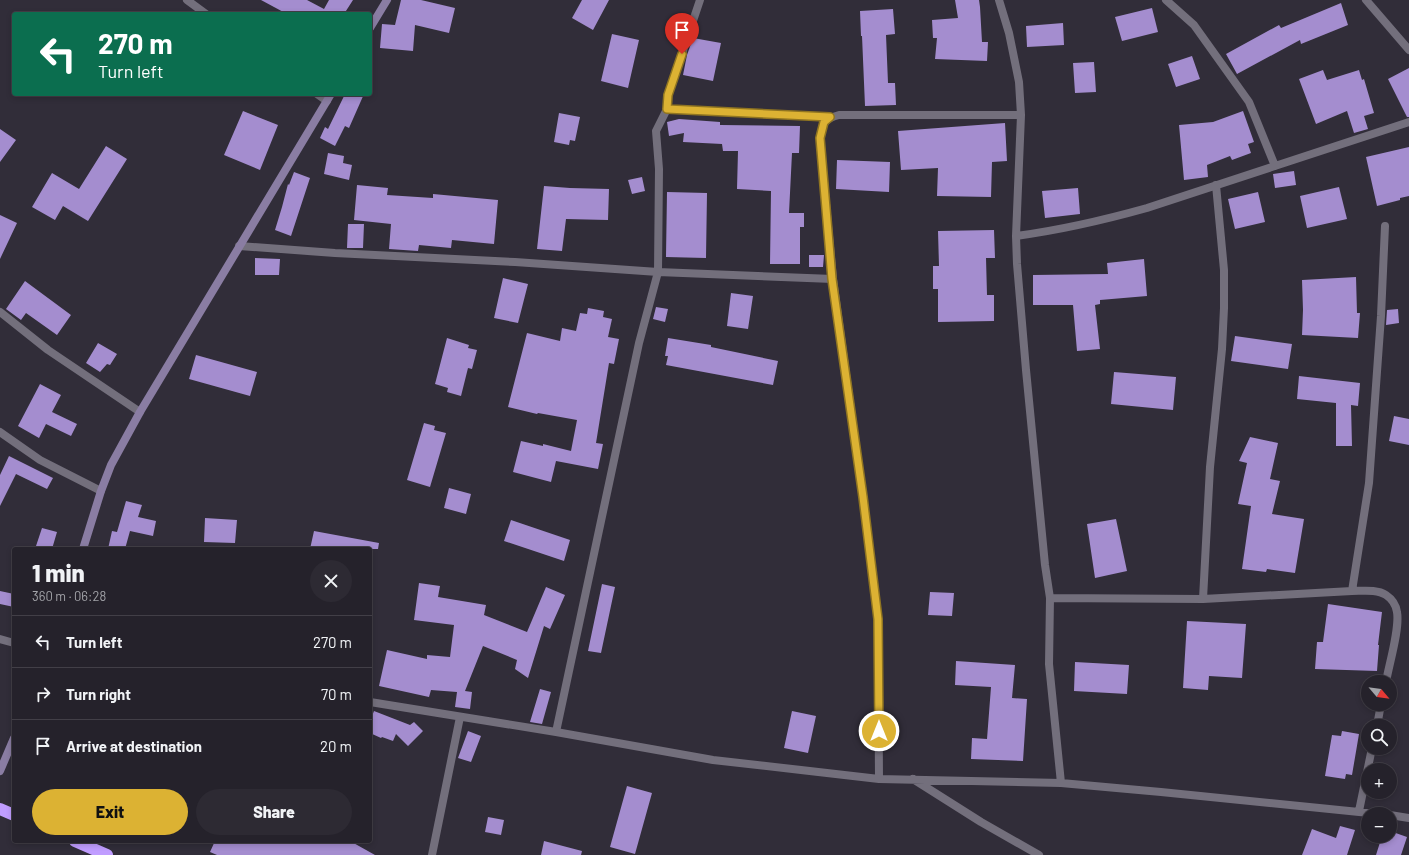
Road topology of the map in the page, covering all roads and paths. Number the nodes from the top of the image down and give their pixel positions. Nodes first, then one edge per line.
1 (187, 0) edge
2 (386, 0) edge
3 (700, 0) edge
4 (999, 0) edge
5 (1166, 0) edge
6 (1366, 0) edge
7 (203, 12) edge
8 (372, 24) edge
9 (1409, 50) edge
10 (329, 98) edge
11 (667, 109) junction
12 (1021, 115) junction
13 (830, 117) junction
14 (1409, 122) edge
15 (1274, 166) junction
16 (1216, 185) junction
17 (1385, 226) dead end
18 (1016, 236) junction
19 (240, 246) junction
20 (658, 272) junction
21 (832, 279) junction
22 (0, 312) edge
23 (140, 412) junction
24 (0, 432) edge
25 (101, 491) junction
26 (84, 547) edge
27 (1352, 591) junction
28 (1050, 598) junction
29 (1203, 599) junction
30 (0, 639) edge
31 (12, 642) edge
32 (1387, 675) edge
33 (372, 702) edge
34 (460, 716) junction
35 (556, 732) junction
36 (12, 743) edge
37 (1371, 755) edge
38 (0, 771) edge
39 (879, 779) junction
40 (912, 779) junction
41 (1061, 784) junction
42 (0, 809) edge
43 (1359, 811) joint
44 (12, 814) edge
45 (1397, 816) edge
46 (1409, 818) edge
47 (80, 843) edge
48 (107, 855) edge
49 (432, 855) edge
50 (1039, 855) edge

1 - 7 street
2 - 8 street
3 - 11 street
4 - 12 street
5 - 15 street
6 - 9 street
10 - 19 street
11 - 13 street
11 - 20 street
12 - 13 street
12 - 18 street
13 - 21 street
14 - 15 street
15 - 16 street
16 - 18 street
16 - 29 street
17 - 27 street
18 - 28 street
19 - 20 street
19 - 23 street
20 - 21 street
20 - 35 street
21 - 39 street
22 - 23 street
23 - 25 street
24 - 25 street
25 - 26 street
27 - 29 street
27 - 32 street
28 - 29 street
28 - 41 street
30 - 31 street
33 - 34 street
34 - 35 street
34 - 49 street
35 - 39 street
36 - 38 street
37 - 43 street
39 - 40 street
40 - 41 street
40 - 50 street
41 - 43 street
42 - 44 highway
45 - 46 street
47 - 48 highway

